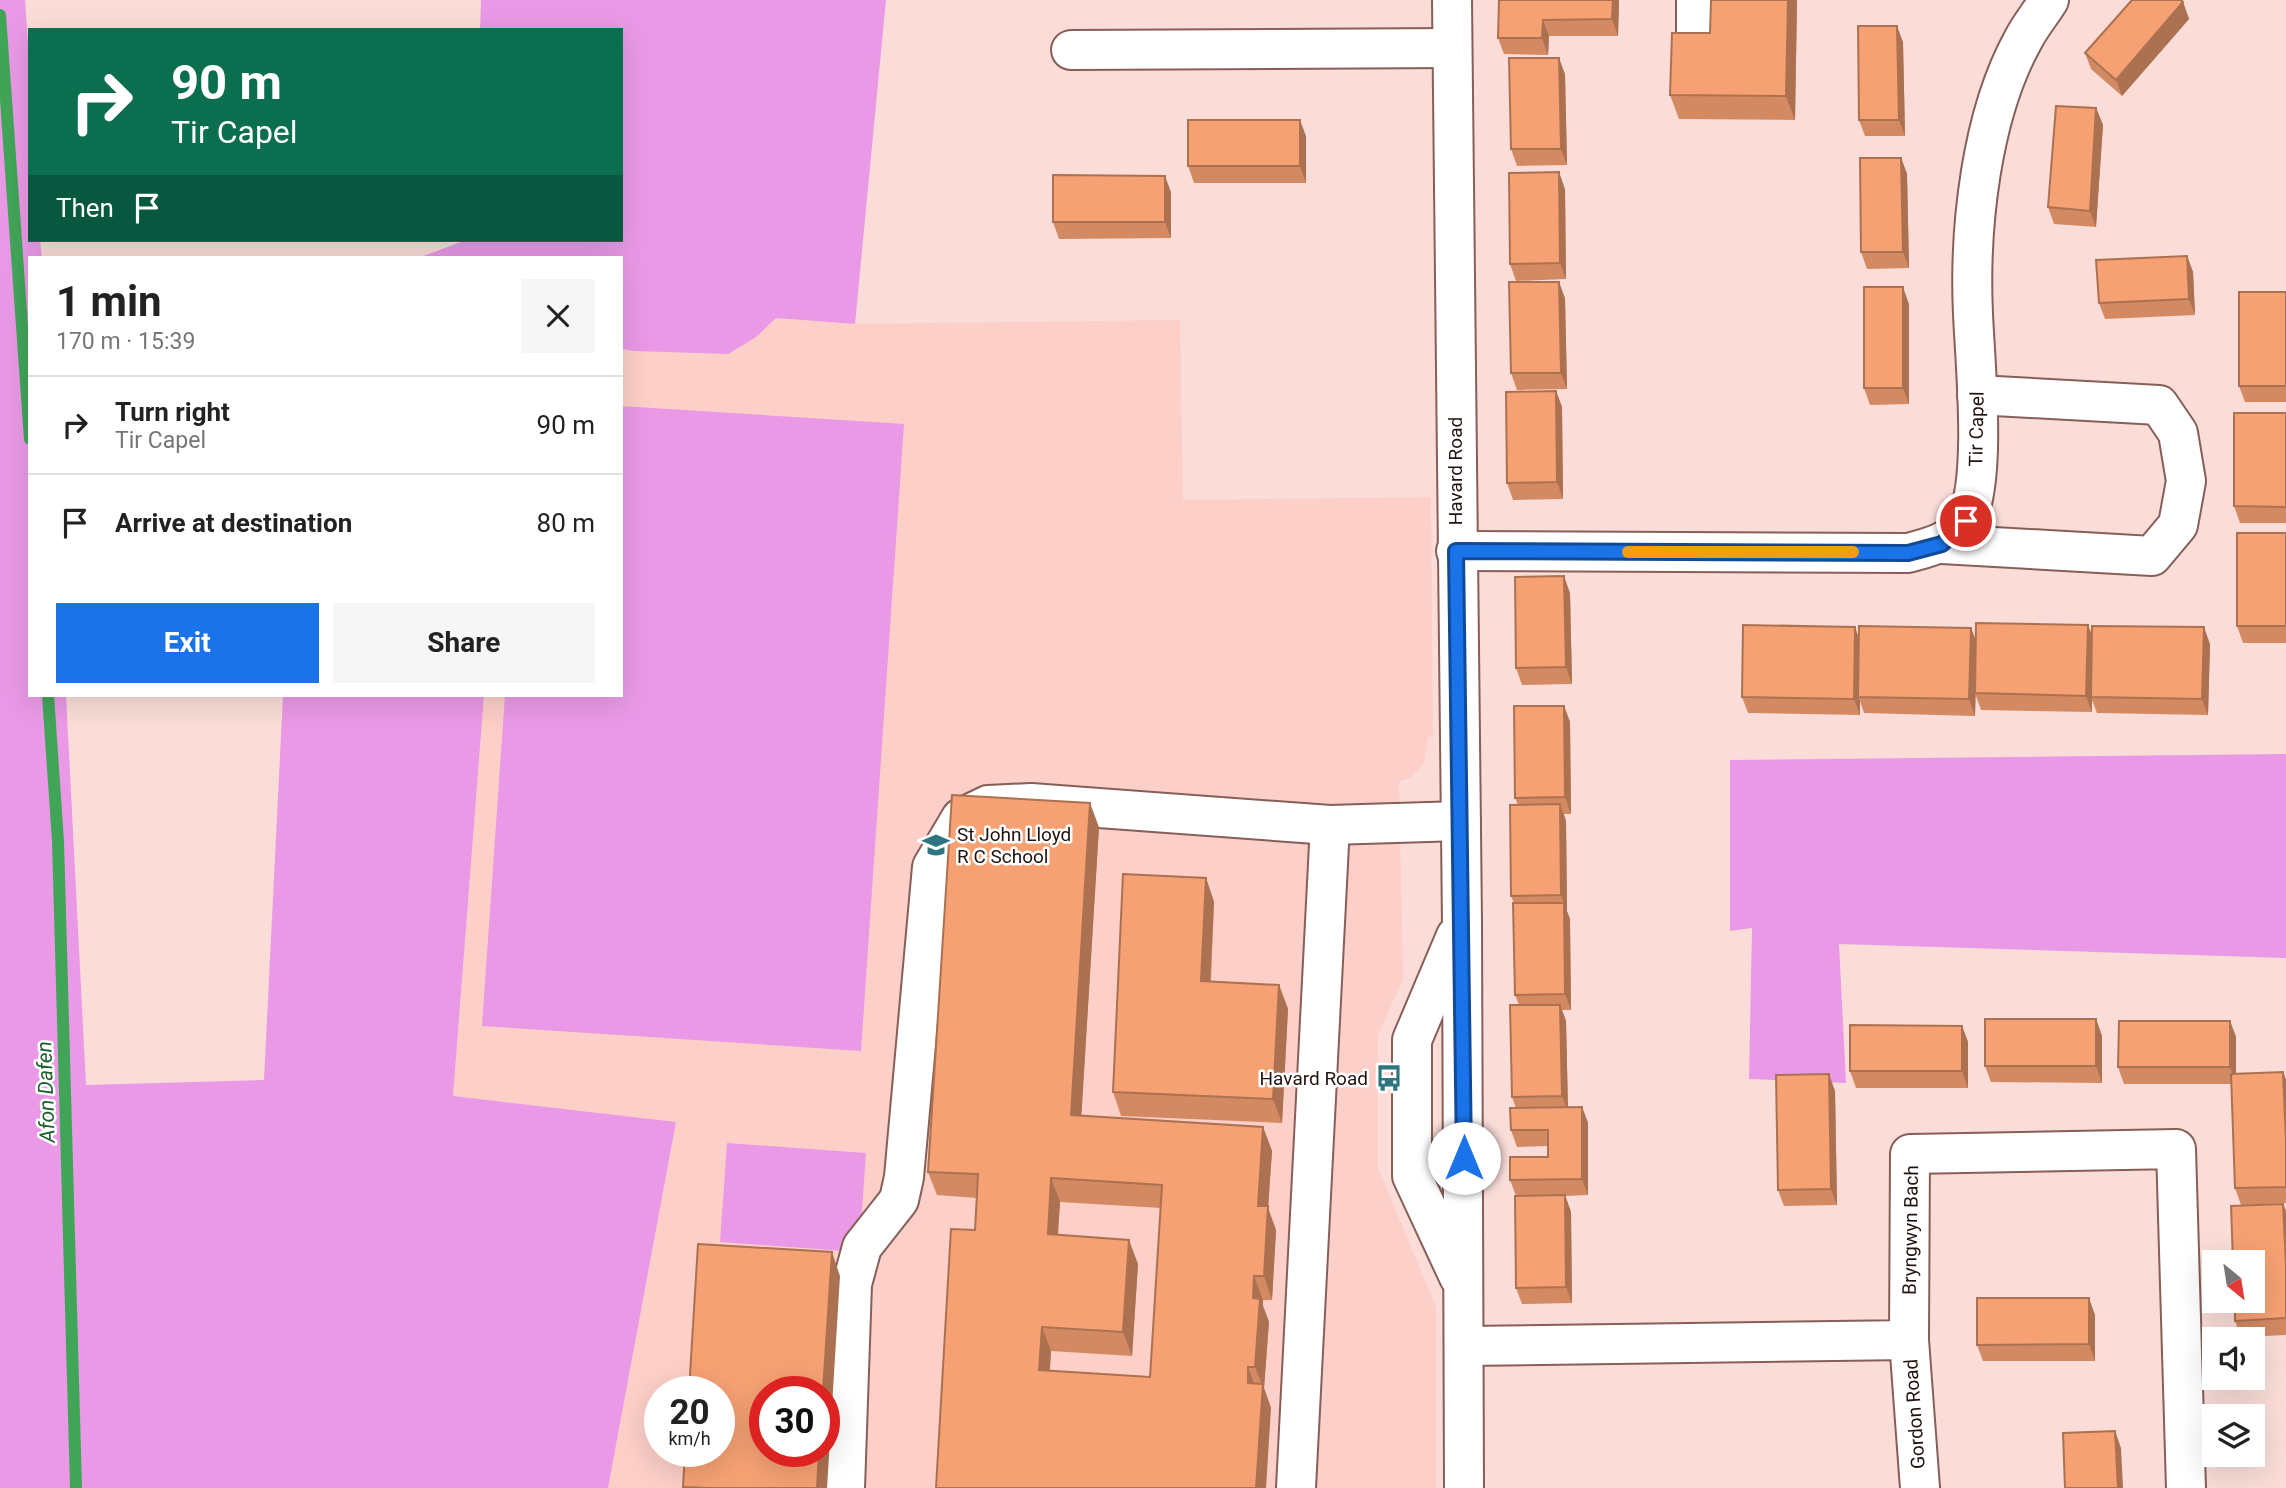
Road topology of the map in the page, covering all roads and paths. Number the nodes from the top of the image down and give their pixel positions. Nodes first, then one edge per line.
1 (1452, 0) edge
2 (1696, 0) edge
3 (2049, 0) edge
4 (1696, 40) edge
5 (1452, 48) junction
6 (1071, 50) dead end
7 (1977, 395) junction
8 (1942, 544) junction
9 (1456, 551) junction
10 (1461, 821) junction
11 (1330, 825) junction
12 (1462, 923) junction
13 (1465, 1288) junction
14 (1909, 1340) junction
15 (1465, 1346) junction
16 (845, 1488) edge
17 (1296, 1488) edge
18 (1464, 1488) edge
19 (1920, 1488) edge
20 (2186, 1488) edge

1 - 5 street, Havard Road
2 - 4 street
3 - 7 street, Tir Capel
5 - 6 street
5 - 9 street, Havard Road
7 - 8 street, Tir Capel
7 - 8 street
8 - 9 street
9 - 10 street, Havard Road
10 - 11 street
10 - 12 street, Havard Road
11 - 16 street
11 - 17 street
12 - 13 street, Havard Road
12 - 13 street
13 - 15 street, Havard Road
14 - 15 street
14 - 19 street, Gordon Road
14 - 20 street, Bryngwyn Bach
15 - 18 street, Havard Road

